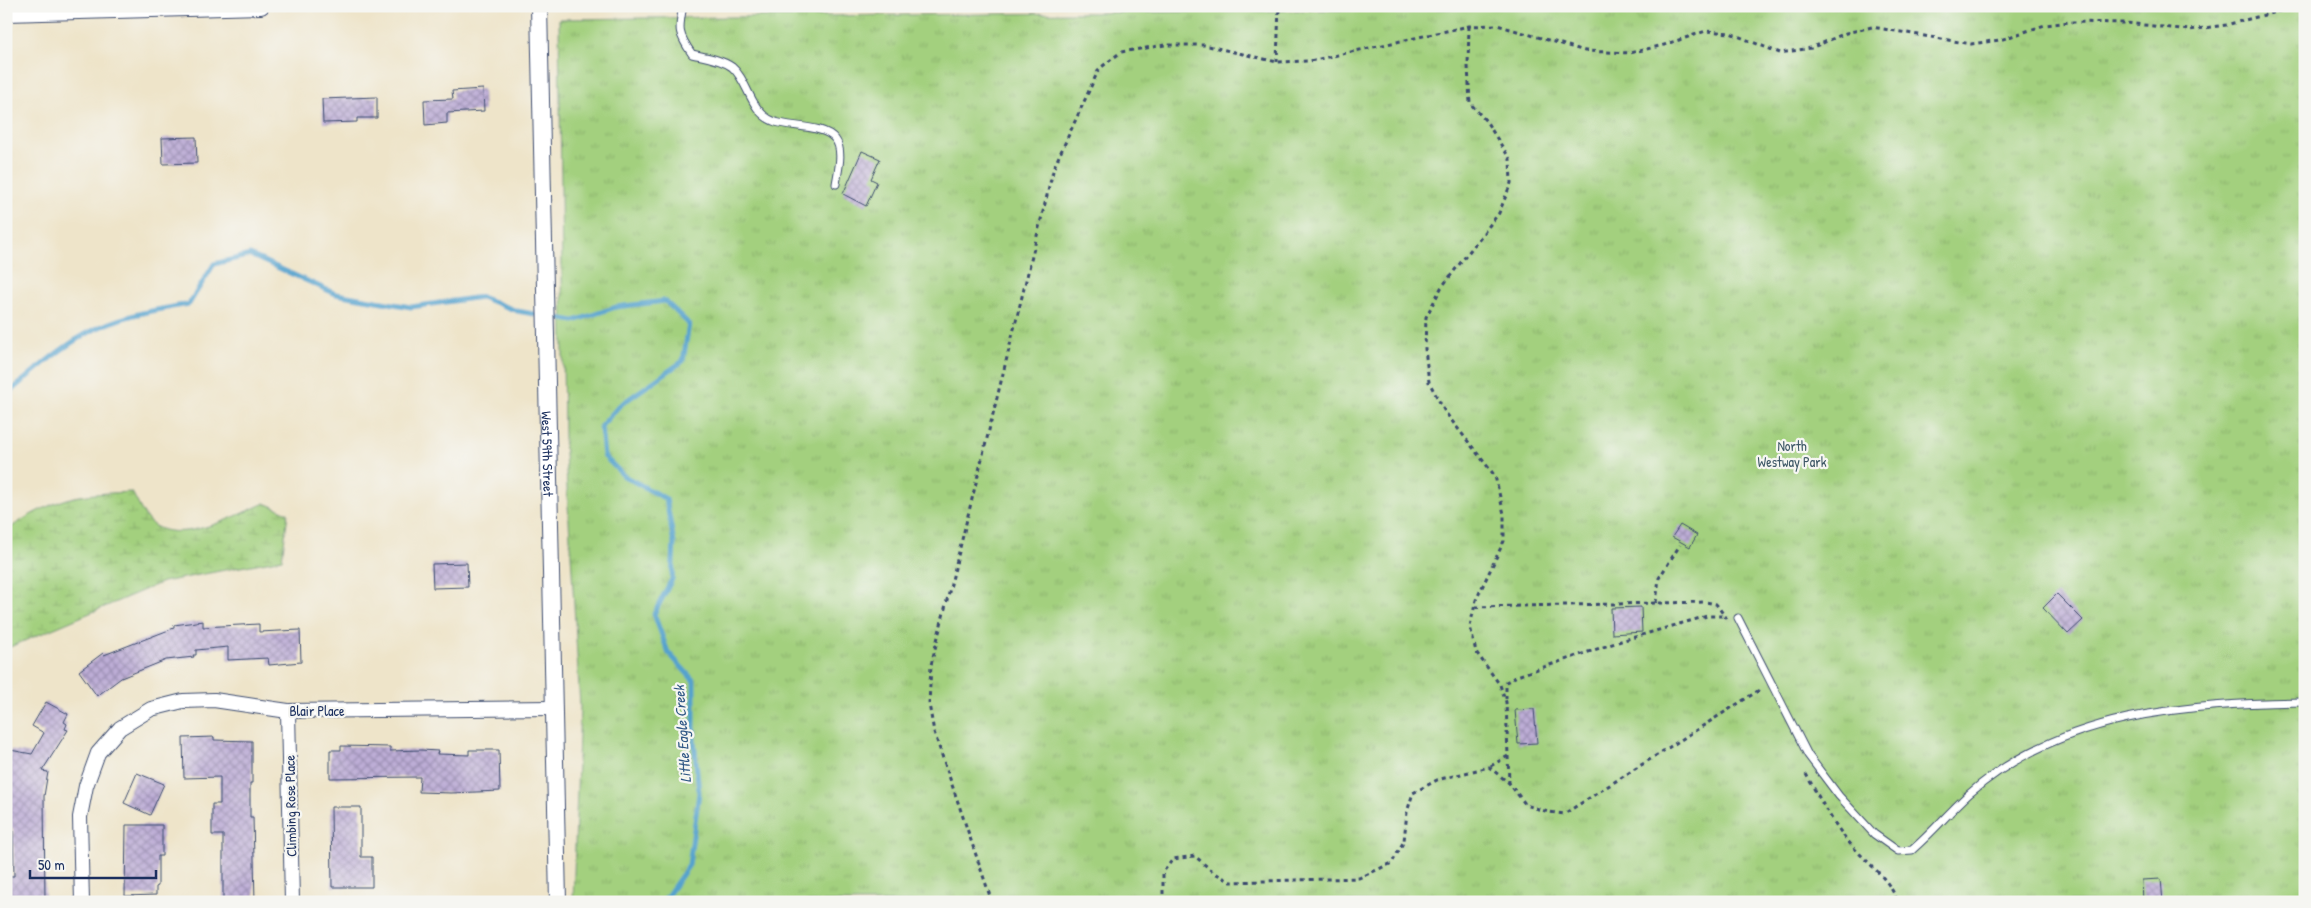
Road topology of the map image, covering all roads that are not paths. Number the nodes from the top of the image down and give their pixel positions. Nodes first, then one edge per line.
1 (261, 6) edge
2 (539, 6) edge
3 (683, 6) edge
4 (94, 8) edge
5 (115, 8) edge
6 (6, 13) edge
7 (836, 184) dead end
8 (1738, 618) dead end
9 (2305, 702) edge
10 (554, 708) junction
11 (288, 711) junction
12 (82, 902) edge
13 (292, 902) edge
14 (558, 902) edge

1 - 5 street
2 - 10 street, West 59th Street
3 - 7 lane
4 - 5 street
4 - 6 street
8 - 9 lane
10 - 11 street, Blair Place
10 - 14 street, West 59th Street
11 - 12 street, Blair Place
11 - 13 street, Climbing Rose Place

